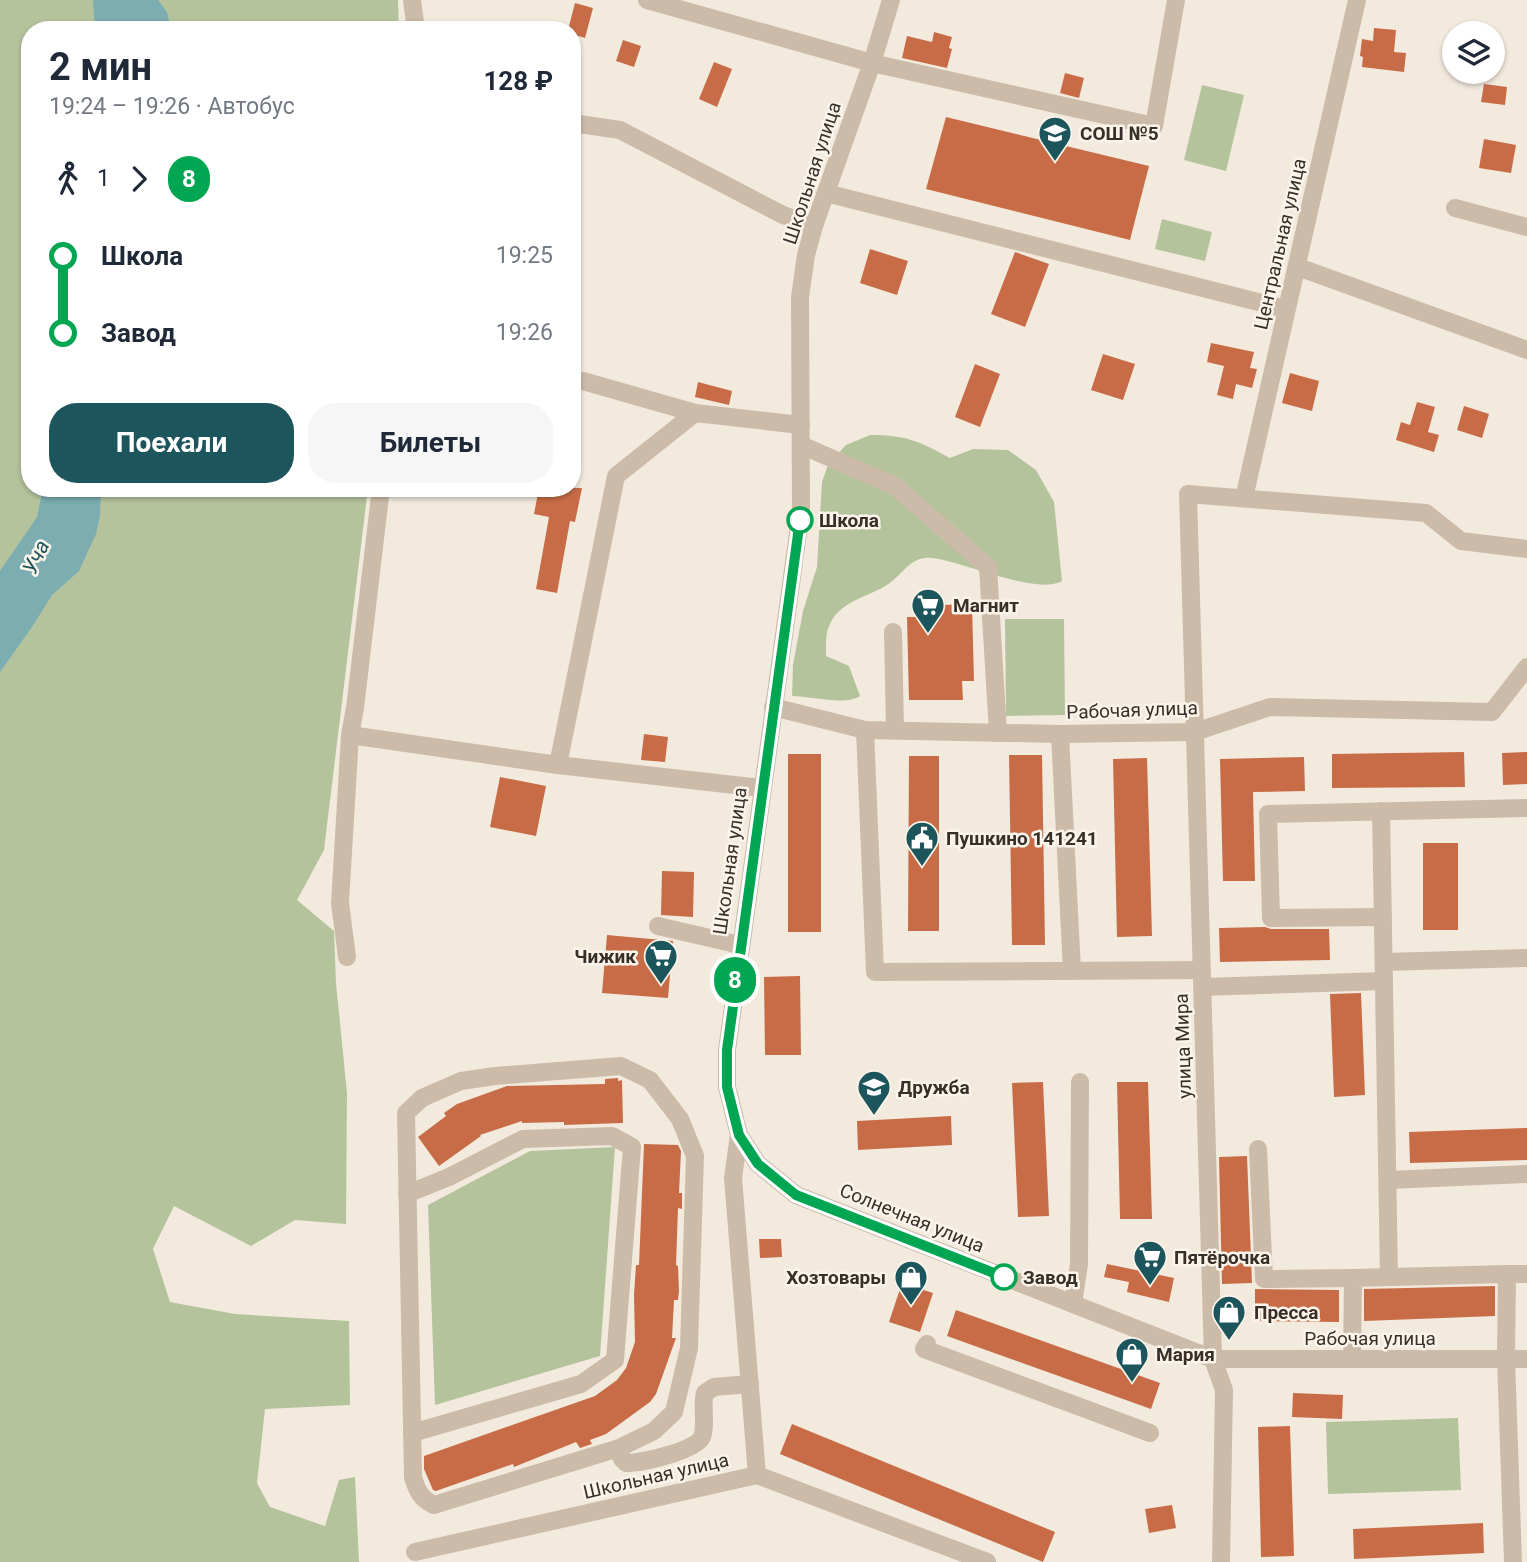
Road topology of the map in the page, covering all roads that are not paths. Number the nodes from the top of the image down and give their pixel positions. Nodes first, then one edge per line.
1 (412, 0) edge
2 (647, 0) edge
3 (891, 0) edge
4 (1176, 0) edge
5 (1357, 0) edge
6 (415, 21) edge
7 (872, 63) junction
8 (581, 124) edge
9 (825, 193) junction
10 (1455, 208) dead end
11 (814, 226) junction
12 (1527, 227) edge
13 (1298, 267) junction
14 (1286, 309) junction
15 (1527, 351) edge
16 (583, 381) dead end
17 (695, 412) junction
18 (801, 425) junction
19 (801, 445) junction
20 (379, 497) edge
21 (1244, 498) junction
22 (1527, 549) edge
23 (894, 632) dead end
24 (1527, 667) edge
25 (773, 707) junction
26 (865, 730) junction
27 (895, 730) junction
28 (1195, 732) junction
29 (998, 733) junction
30 (1060, 734) junction
31 (349, 735) junction
32 (558, 765) junction
33 (761, 788) junction
34 (1527, 808) edge
35 (1381, 811) junction
36 (1383, 917) junction
37 (658, 926) dead end
38 (740, 945) junction
39 (347, 957) dead end
40 (1527, 958) edge
41 (1384, 962) junction
42 (1072, 971) junction
43 (1202, 978) junction
44 (1384, 981) junction
45 (1080, 1082) dead end
46 (739, 1135) junction
47 (1258, 1149) dead end
48 (1527, 1174) edge
49 (1389, 1180) junction
50 (407, 1194) junction
51 (1507, 1274) junction
52 (1527, 1274) edge
53 (1389, 1277) junction
54 (1353, 1278) junction
55 (1073, 1304) junction
56 (927, 1344) dead end
57 (1213, 1359) junction
58 (1352, 1359) junction
59 (1506, 1359) junction
60 (1527, 1359) edge
61 (750, 1384) junction
62 (412, 1433) junction
63 (1150, 1433) dead end
64 (619, 1448) junction
65 (757, 1475) junction
66 (415, 1552) dead end
67 (987, 1562) edge
68 (1221, 1562) edge
69 (1513, 1562) edge

1 - 6 street
2 - 7 street
3 - 7 street, Школьная улица
4 - 7 street
5 - 13 street, Центральная улица
7 - 9 street, Школьная улица
8 - 11 street
9 - 11 street, Школьная улица
9 - 14 street
10 - 12 street
11 - 18 street, Школьная улица
13 - 14 street, Центральная улица
13 - 15 street
14 - 21 street, Центральная улица
16 - 17 street
17 - 18 street
17 - 32 street
18 - 19 street, Школьная улица
19 - 25 street, Школьная улица
19 - 29 street
20 - 31 street
21 - 22 street
21 - 28 street, улица Мира
23 - 27 street
24 - 28 street, Рабочая улица
25 - 26 street, Рабочая улица
25 - 33 street, Школьная улица
26 - 27 street, Рабочая улица
26 - 42 street
27 - 29 street, Рабочая улица
28 - 30 street, Рабочая улица
28 - 43 street, улица Мира
29 - 30 street, Рабочая улица
30 - 42 street
31 - 32 street
31 - 39 street
32 - 33 street
33 - 38 street, Школьная улица
34 - 35 street
35 - 36 street
35 - 36 street
36 - 41 street
37 - 38 street
38 - 46 street, Школьная улица
40 - 41 street
41 - 44 street
42 - 43 street
43 - 44 street
43 - 57 street, улица Мира
44 - 49 street
45 - 55 street
46 - 55 street, Солнечная улица
46 - 61 street, Школьная улица
47 - 54 street
48 - 49 street
49 - 53 street
50 - 62 street
50 - 62 street
50 - 64 street
51 - 52 street
51 - 53 street
51 - 59 street
53 - 54 street
54 - 58 street
55 - 57 street, Солнечная улица
56 - 63 street
57 - 58 street, Рабочая улица
57 - 68 street
58 - 59 street, Рабочая улица
59 - 60 street, Рабочая улица
59 - 69 street
61 - 64 street
61 - 65 street, Школьная улица
62 - 64 street
65 - 66 street, Школьная улица
65 - 67 street

